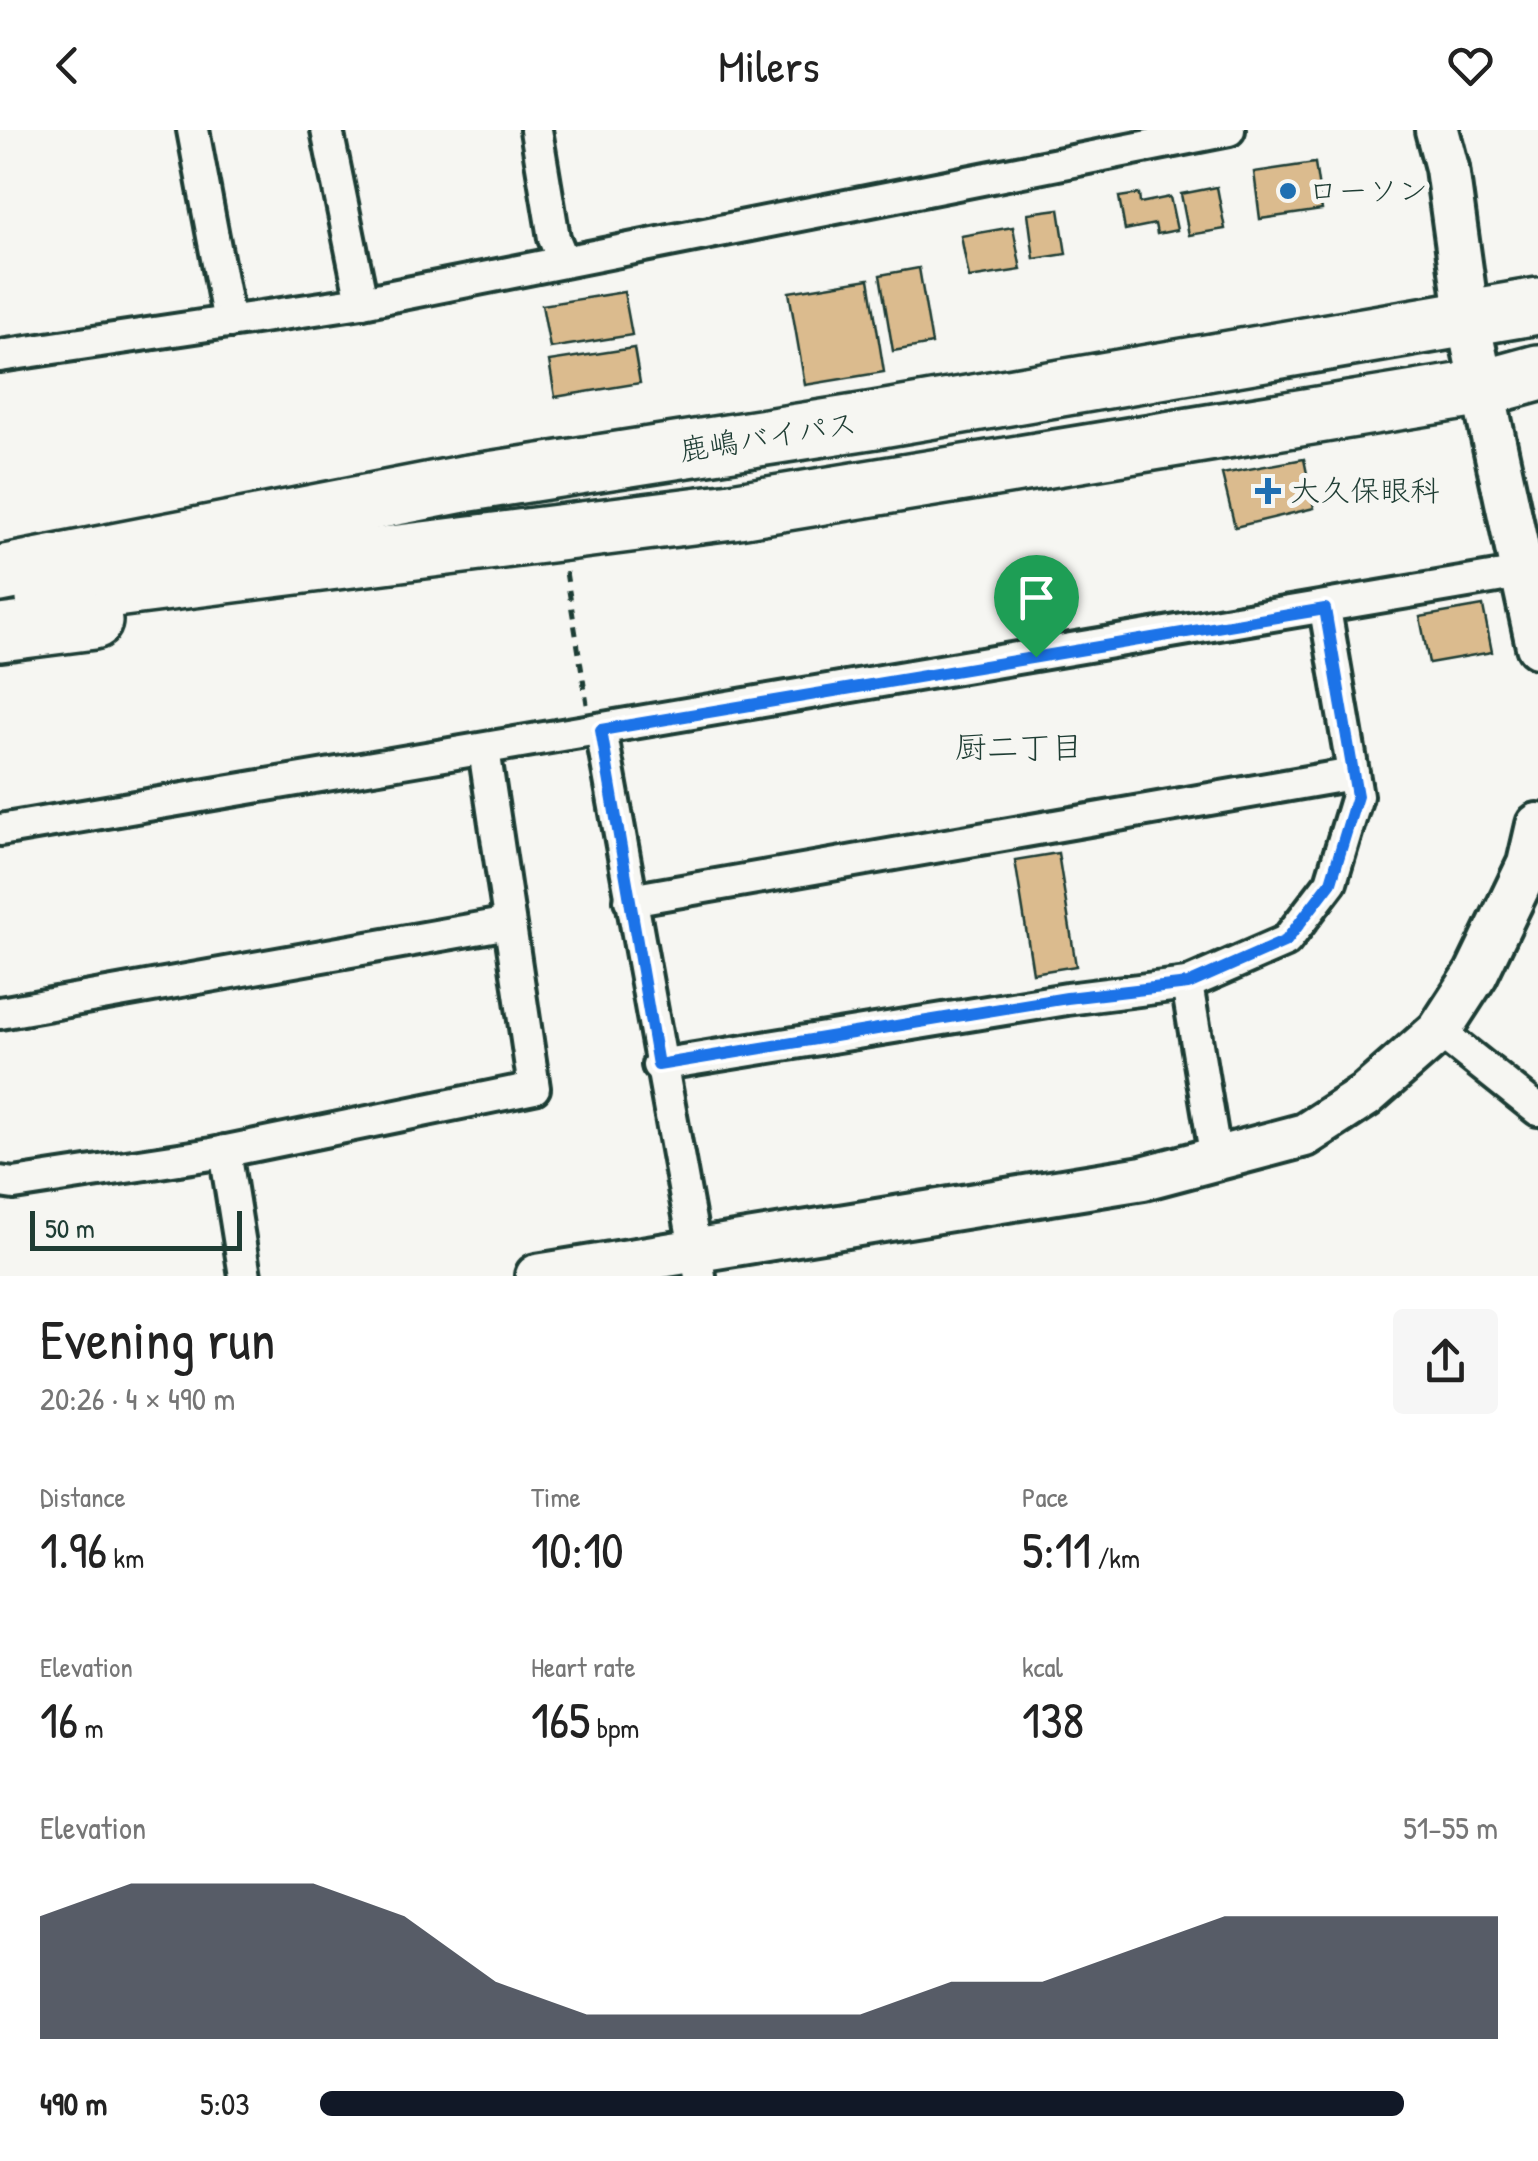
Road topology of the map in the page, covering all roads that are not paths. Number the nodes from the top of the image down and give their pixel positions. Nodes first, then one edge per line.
1 (193, 130) edge
2 (327, 130) edge
3 (536, 130) edge
4 (1228, 130) edge
5 (1437, 130) edge
6 (1168, 135) edge
7 (562, 260) junction
8 (362, 302) junction
9 (1538, 306) edge
10 (1468, 321) junction
11 (229, 322) junction
12 (0, 356) edge
13 (1538, 373) edge
14 (1483, 388) junction
15 (463, 484) junction
16 (732, 511) junction
17 (0, 540) edge
18 (1529, 571) edge
19 (0, 574) edge
20 (0, 603) edge
21 (1325, 609) junction
22 (0, 633) edge
23 (1538, 646) edge
24 (596, 731) junction
25 (484, 749) junction
26 (1354, 774) junction
27 (1538, 825) edge
28 (0, 830) edge
29 (630, 900) junction
30 (509, 922) junction
31 (1188, 984) junction
32 (0, 1013) edge
33 (1439, 1032) junction
34 (658, 1065) junction
35 (1538, 1110) edge
36 (225, 1151) junction
37 (1216, 1159) junction
38 (0, 1182) edge
39 (697, 1263) edge
40 (245, 1276) edge
41 (537, 1276) edge

1 - 11 street
2 - 8 street
3 - 7 street
4 - 6 street
5 - 10 street
6 - 7 street
7 - 8 street
8 - 11 street
9 - 10 highway, 鹿嶋バイパス
10 - 14 street
10 - 15 highway, 鹿嶋バイパス
11 - 12 street
13 - 14 highway
14 - 16 highway
14 - 18 street
15 - 17 highway
15 - 19 highway, 鹿嶋バイパス
16 - 20 highway
16 - 22 highway
18 - 21 street
18 - 23 street
21 - 24 street
21 - 26 street
24 - 25 street
24 - 29 street
25 - 28 street
25 - 30 street
26 - 29 street
26 - 31 street
27 - 33 street
29 - 34 street
30 - 32 street
30 - 36 street
31 - 34 street
31 - 37 street
33 - 35 street
33 - 37 street
34 - 39 street
36 - 38 street
36 - 40 street
37 - 39 street
39 - 41 street

